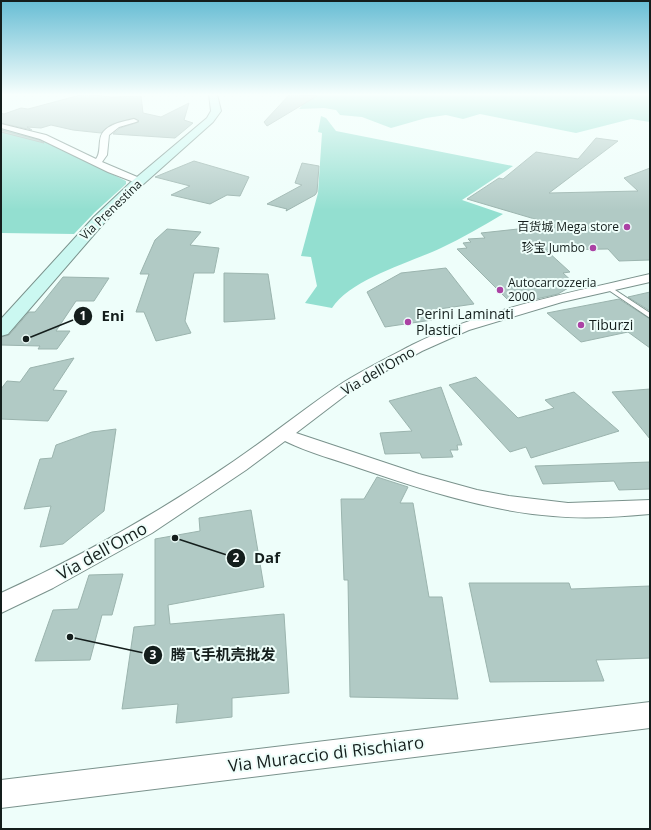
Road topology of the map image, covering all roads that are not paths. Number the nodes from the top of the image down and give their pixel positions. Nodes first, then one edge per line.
1 (27, 133) edge
2 (106, 133) edge
3 (195, 133) edge
4 (97, 163) junction
5 (140, 181) junction
6 (650, 278) edge
7 (608, 288) junction
8 (650, 316) edge
9 (1, 330) edge
10 (284, 433) junction
11 (650, 507) edge
12 (1, 603) edge
13 (650, 715) edge
14 (1, 794) edge

1 - 4 street
2 - 4 street
3 - 5 main road, Via Prenestina
4 - 5 street
5 - 9 main road, Via Prenestina
6 - 7 street, Via dell'Omo
7 - 8 lane
7 - 10 street, Via dell'Omo
10 - 11 street
10 - 12 street, Via dell'Omo
13 - 14 street, Via Muraccio di Rischiaro

